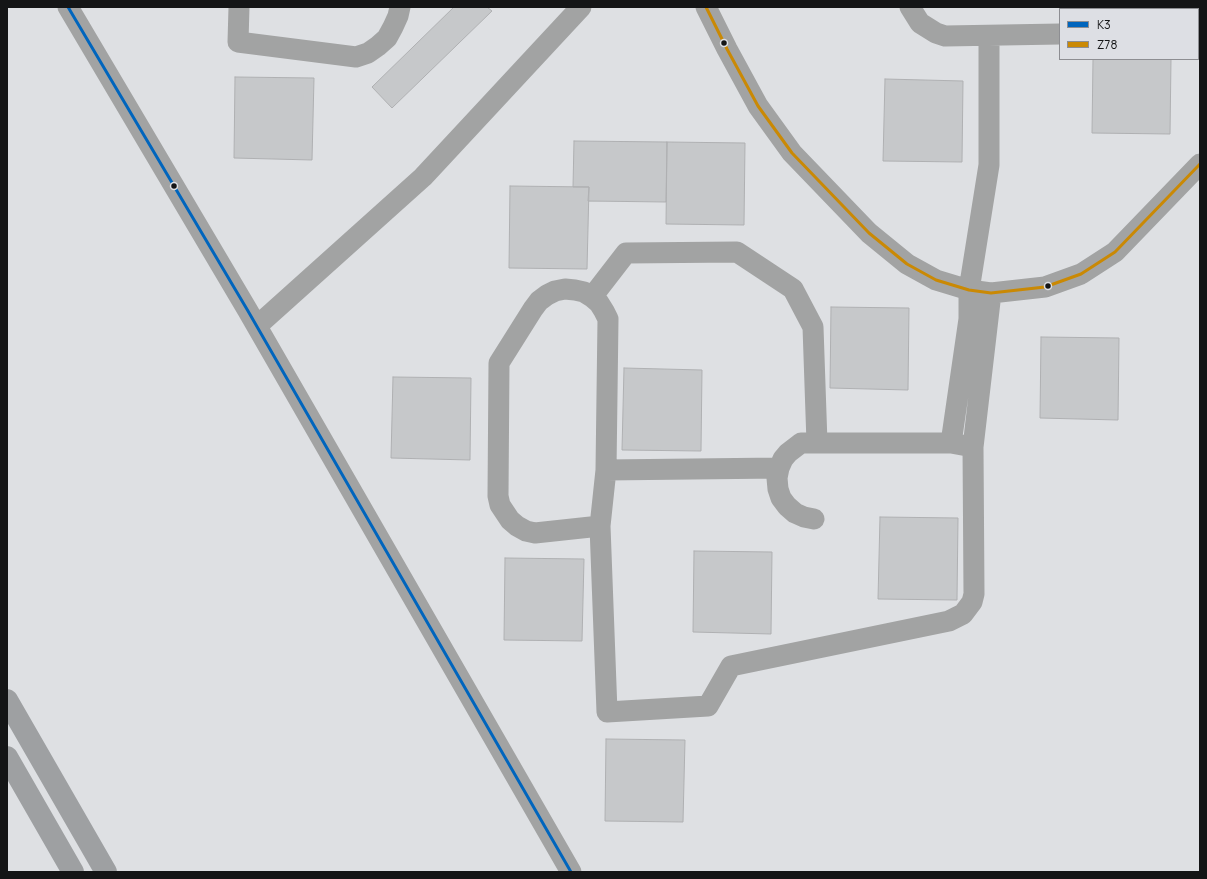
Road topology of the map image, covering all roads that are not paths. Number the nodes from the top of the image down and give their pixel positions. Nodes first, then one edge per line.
1 (68, 7) edge
2 (239, 7) edge
3 (400, 7) edge
4 (581, 7) edge
5 (706, 7) edge
6 (910, 7) edge
7 (1059, 34) edge
8 (989, 36) junction
9 (1200, 164) edge
10 (969, 290) junction
11 (991, 293) junction
12 (592, 297) junction
13 (257, 326) junction
14 (817, 443) junction
15 (951, 443) junction
16 (972, 447) junction
17 (779, 468) junction
18 (606, 470) junction
19 (814, 519) dead end
20 (600, 526) junction
21 (7, 700) edge
22 (7, 757) edge
23 (73, 872) edge
24 (106, 872) edge
25 (571, 872) edge

1 - 13 street
2 - 3 street
4 - 13 street
5 - 10 street
6 - 8 street
7 - 8 street
8 - 10 street
9 - 11 street
10 - 11 street
10 - 15 street
11 - 16 street
12 - 14 street
12 - 18 street
12 - 20 street
13 - 25 street
14 - 15 street
14 - 17 street
15 - 16 street
16 - 20 street
17 - 18 street
17 - 19 street
18 - 20 street
21 - 24 highway
22 - 23 highway

